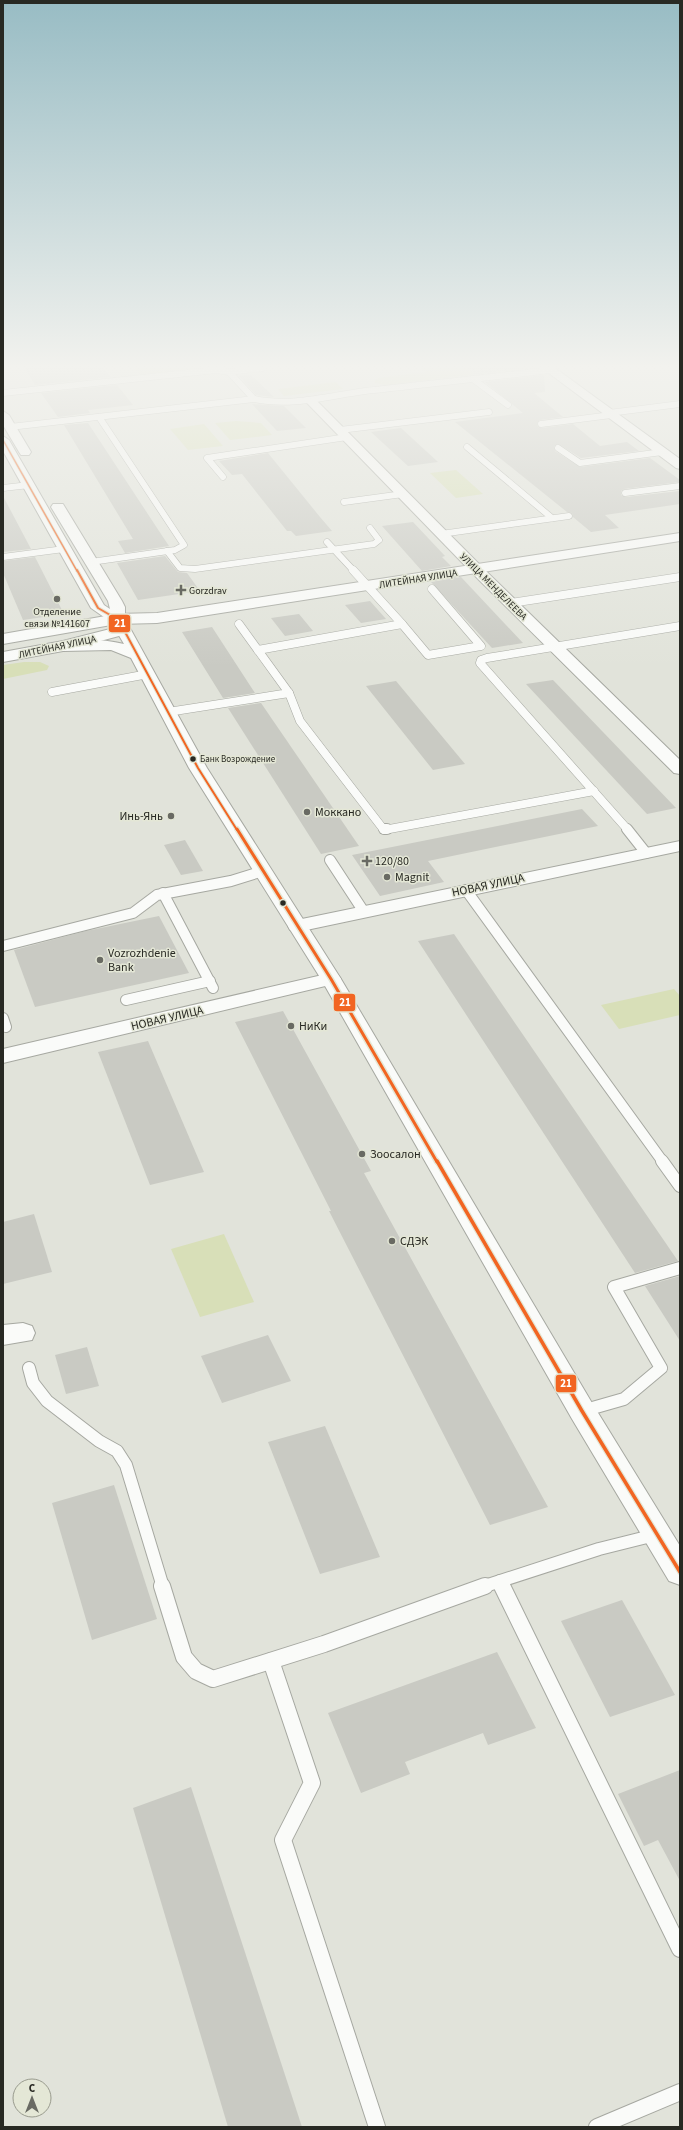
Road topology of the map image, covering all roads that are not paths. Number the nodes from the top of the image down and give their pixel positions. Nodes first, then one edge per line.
1 (19, 467) edge
2 (34, 467) edge
3 (133, 467) edge
4 (215, 467) edge
5 (377, 467) edge
6 (491, 467) edge
7 (38, 474) dead end
8 (223, 477) dead end
9 (29, 485) junction
10 (680, 486) edge
11 (3, 488) edge
12 (625, 493) dead end
13 (50, 494) dead end
14 (403, 494) junction
15 (344, 502) dead end
16 (569, 516) dead end
17 (552, 518) junction
18 (370, 528) dead end
19 (441, 534) junction
20 (680, 537) edge
21 (327, 542) dead end
22 (64, 549) junction
23 (334, 550) junction
24 (167, 551) junction
25 (3, 557) edge
26 (91, 562) junction
27 (476, 569) junction
28 (680, 577) edge
29 (367, 586) junction
30 (432, 589) dead end
31 (511, 603) junction
32 (98, 608) junction
33 (239, 624) dead end
34 (402, 624) junction
35 (121, 625) junction
36 (680, 626) edge
37 (71, 627) junction
38 (3, 639) edge
39 (63, 646) junction
40 (556, 647) junction
41 (474, 648) junction
42 (258, 650) junction
43 (137, 655) junction
44 (3, 657) edge
45 (487, 658) junction
46 (148, 674) junction
47 (52, 692) dead end
48 (289, 693) junction
49 (168, 712) junction
50 (680, 769) edge
51 (594, 791) junction
52 (680, 846) edge
53 (646, 853) junction
54 (330, 860) dead end
55 (263, 871) junction
56 (466, 890) junction
57 (163, 893) junction
58 (364, 912) junction
59 (297, 926) junction
60 (3, 946) edge
61 (330, 979) junction
62 (126, 1000) dead end
63 (3, 1056) edge
64 (680, 1186) edge
65 (680, 1268) edge
66 (29, 1368) dead end
67 (582, 1411) junction
68 (657, 1534) junction
69 (680, 1572) edge
70 (500, 1581) junction
71 (271, 1661) junction
72 (680, 1949) edge
73 (680, 2092) edge
74 (378, 2127) edge
75 (597, 2127) edge

1 - 9 main road
2 - 7 main road
3 - 24 lane
4 - 8 lane
5 - 14 street, УЛИЦА МЕНДЕЛЕЕВА
6 - 17 lane
9 - 11 lane
9 - 22 main road
10 - 12 lane
13 - 26 main road
14 - 15 lane
14 - 19 street, УЛИЦА МЕНДЕЛЕЕВА
16 - 17 lane
17 - 19 lane
18 - 23 lane
19 - 27 street, УЛИЦА МЕНДЕЛЕЕВА
20 - 27 main road, ЛИТЕЙНАЯ УЛИЦА
21 - 23 lane
22 - 25 lane
22 - 32 main road
23 - 24 lane
23 - 29 lane
24 - 26 lane
26 - 35 main road
27 - 29 main road, ЛИТЕЙНАЯ УЛИЦА
27 - 31 street, УЛИЦА МЕНДЕЛЕЕВА
28 - 31 lane
29 - 34 lane
29 - 35 main road, ЛИТЕЙНАЯ УЛИЦА
30 - 41 lane
31 - 40 street, УЛИЦА МЕНДЕЛЕЕВА
32 - 35 main road
32 - 37 main road
33 - 42 lane
34 - 41 lane
34 - 42 lane
35 - 37 main road, ЛИТЕЙНАЯ УЛИЦА
35 - 39 main road, ЛИТЕЙНАЯ УЛИЦА
35 - 43 main road
36 - 40 lane
37 - 38 main road, ЛИТЕЙНАЯ УЛИЦА
39 - 43 main road
39 - 44 main road, ЛИТЕЙНАЯ УЛИЦА
40 - 45 lane
40 - 50 street, УЛИЦА МЕНДЕЛЕЕВА
41 - 45 lane
42 - 48 lane
43 - 46 main road
45 - 51 lane
46 - 47 lane
46 - 49 main road
48 - 49 lane
48 - 51 lane
49 - 55 main road
51 - 53 lane
52 - 53 street, НОВАЯ УЛИЦА
53 - 56 street, НОВАЯ УЛИЦА
54 - 58 lane
55 - 57 lane
55 - 59 main road
56 - 58 street, НОВАЯ УЛИЦА
56 - 64 lane
57 - 60 lane
57 - 62 lane
58 - 59 street, НОВАЯ УЛИЦА
59 - 61 main road
61 - 63 street, НОВАЯ УЛИЦА
61 - 67 main road
65 - 67 lane
66 - 71 lane
67 - 68 main road
68 - 69 main road
68 - 70 lane
70 - 71 lane
70 - 72 lane
71 - 74 lane
73 - 75 lane

